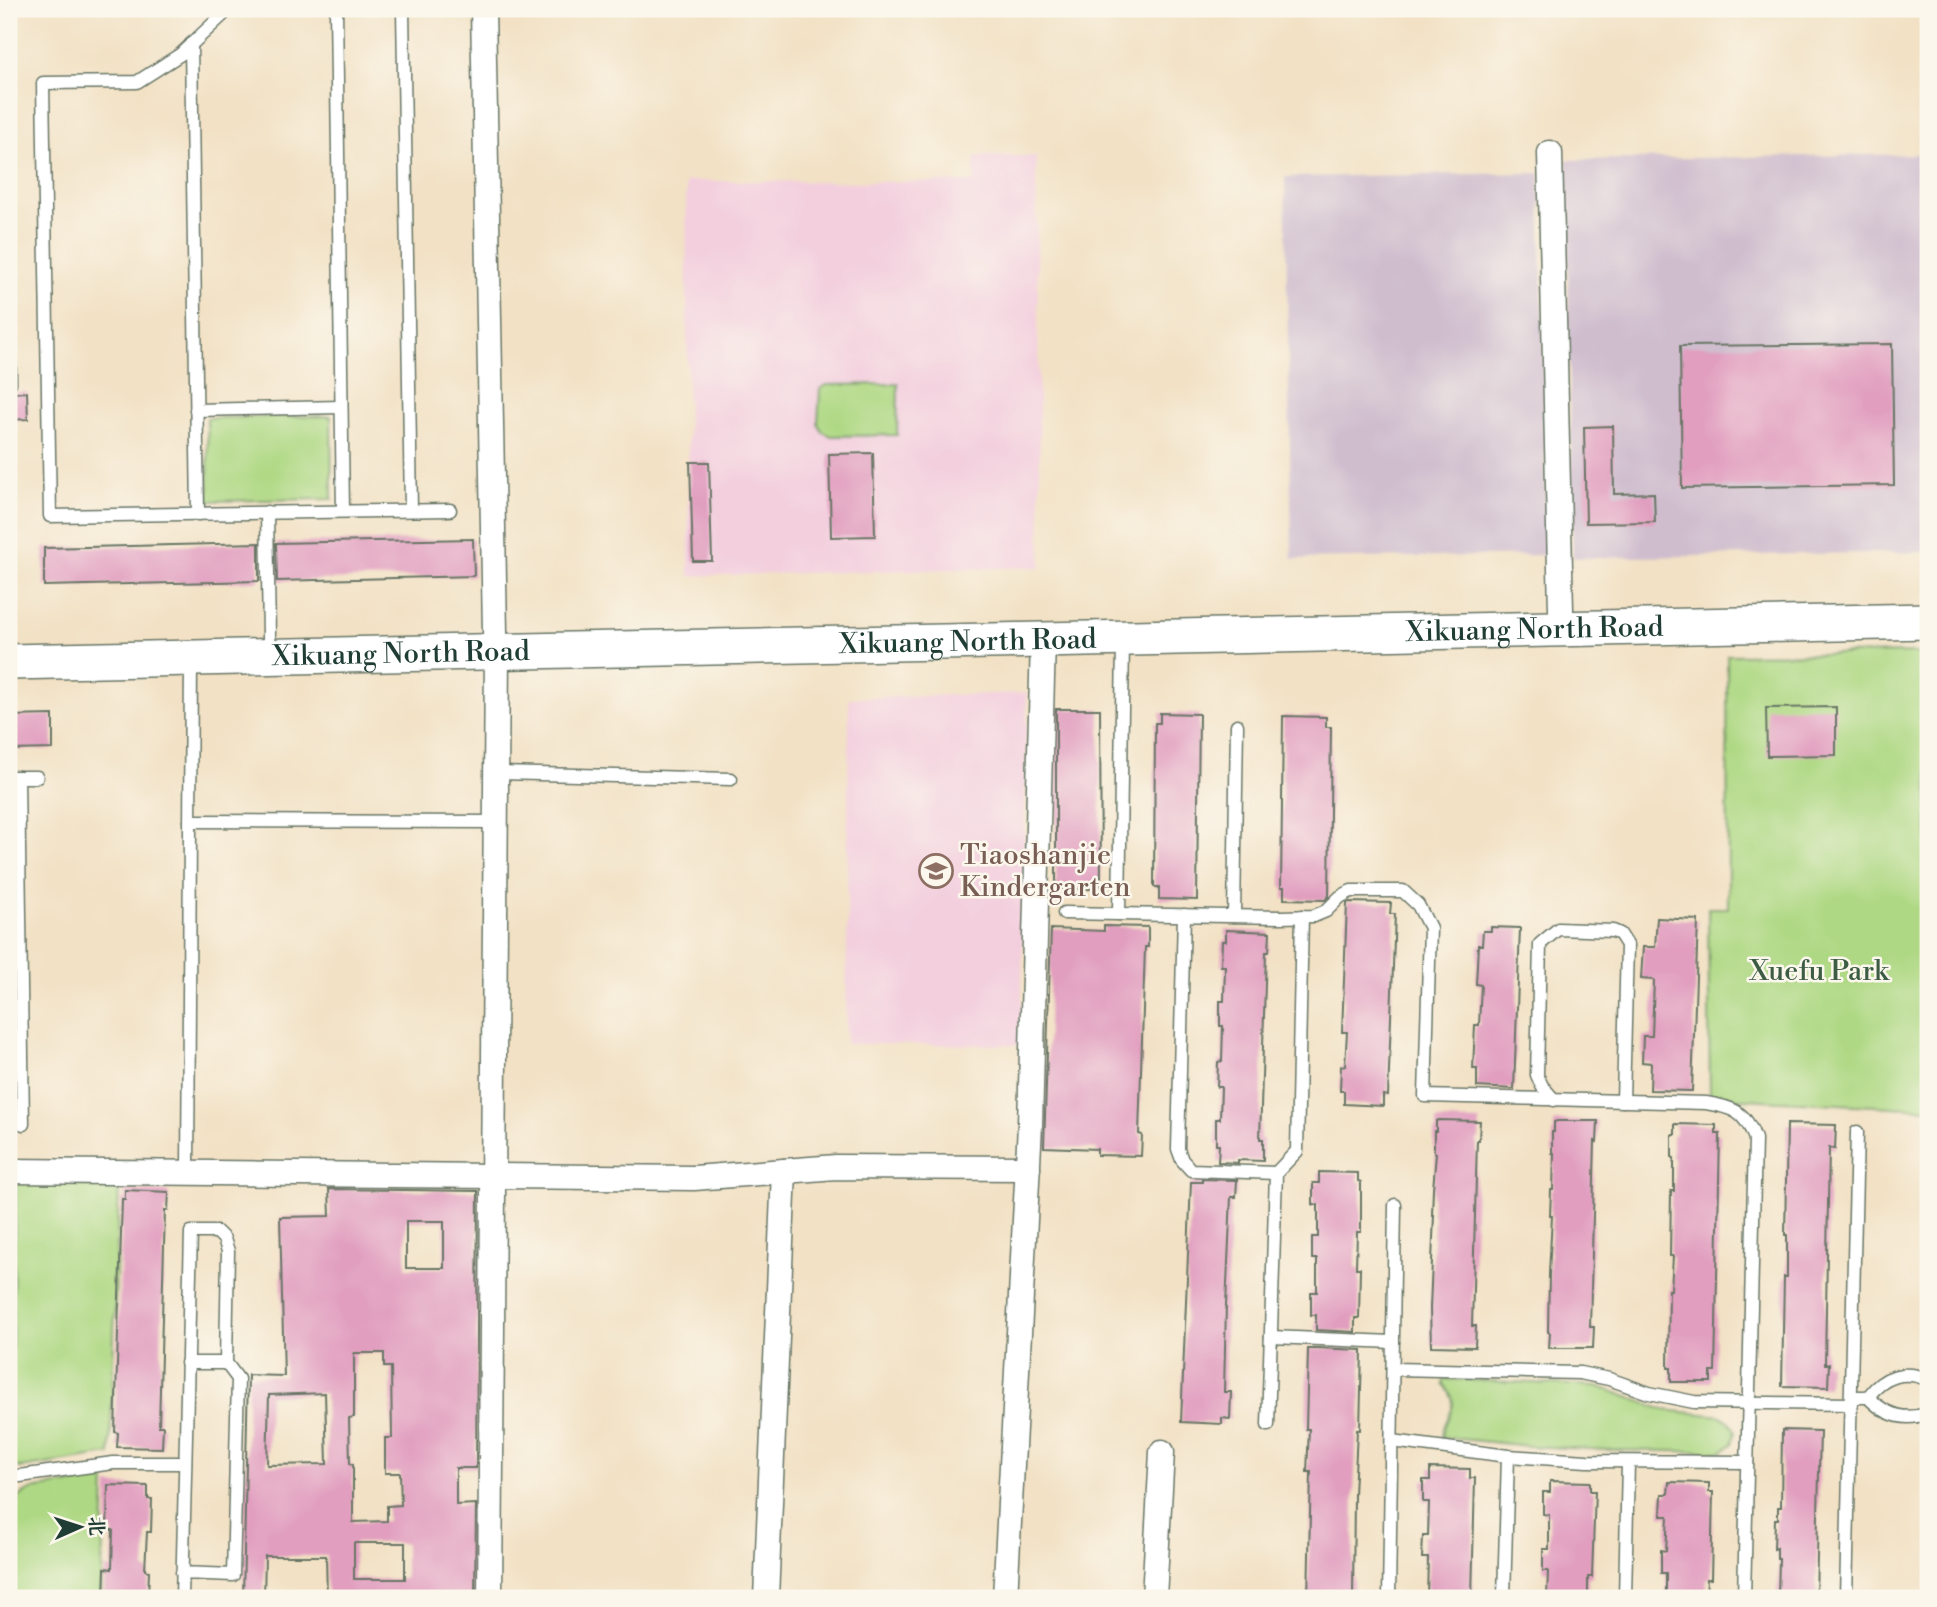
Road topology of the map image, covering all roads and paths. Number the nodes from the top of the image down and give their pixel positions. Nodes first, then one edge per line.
1 (229, 9) edge
2 (336, 9) edge
3 (403, 9) edge
4 (483, 9) edge
5 (191, 44) junction
6 (1550, 153) dead end
7 (9, 294) edge
8 (9, 383) edge
9 (341, 407) junction
10 (196, 410) junction
11 (411, 510) junction
12 (450, 510) dead end
13 (342, 511) junction
14 (267, 512) junction
15 (198, 514) junction
16 (1928, 602) edge
17 (1561, 610) junction
18 (1928, 621) edge
19 (269, 637) junction
20 (1123, 638) junction
21 (1043, 640) junction
22 (9, 642) edge
23 (496, 642) junction
24 (191, 657) junction
25 (9, 662) edge
26 (1237, 725) dead end
27 (496, 773) junction
28 (13, 777) edge
29 (37, 777) dead end
30 (732, 779) dead end
31 (190, 821) junction
32 (495, 822) junction
33 (1064, 914) dead end
34 (1119, 914) junction
35 (1184, 915) junction
36 (1234, 916) junction
37 (1302, 916) junction
38 (1554, 1100) junction
39 (1623, 1101) junction
40 (23, 1124) dead end
41 (1857, 1132) dead end
42 (1028, 1168) junction
43 (9, 1171) edge
44 (784, 1171) junction
45 (188, 1172) junction
46 (1276, 1173) junction
47 (493, 1176) junction
48 (1395, 1205) dead end
49 (1271, 1337) junction
50 (1393, 1342) junction
51 (187, 1363) junction
52 (226, 1363) junction
53 (1393, 1369) junction
54 (1928, 1380) edge
55 (1868, 1397) junction
56 (1851, 1400) junction
57 (1749, 1403) junction
58 (1928, 1413) edge
59 (1268, 1425) dead end
60 (1392, 1441) junction
61 (1162, 1452) dead end
62 (1508, 1456) junction
63 (1628, 1462) junction
64 (1747, 1462) junction
65 (185, 1463) junction
66 (9, 1475) edge
67 (182, 1573) junction
68 (182, 1598) edge
69 (490, 1598) edge
70 (766, 1598) edge
71 (1005, 1598) edge
72 (1154, 1598) edge
73 (1389, 1598) edge
74 (1504, 1598) edge
75 (1625, 1598) edge
76 (1744, 1598) edge
77 (1846, 1598) edge

1 - 5 lane
2 - 9 lane
3 - 11 lane
4 - 23 street
5 - 10 lane
5 - 15 lane
6 - 17 street
7 - 8 lane
9 - 10 lane
9 - 13 lane
10 - 15 lane
11 - 12 lane
11 - 13 lane
13 - 14 lane
14 - 15 lane
14 - 19 lane
16 - 17 main road, Xikuang North Road
17 - 23 main road, Xikuang North Road
18 - 20 main road, Xikuang North Road
19 - 22 main road, Xikuang North Road
19 - 23 main road, Xikuang North Road
20 - 21 main road, Xikuang North Road
20 - 34 lane
21 - 23 main road, Xikuang North Road
21 - 42 street
23 - 24 main road, Xikuang North Road
23 - 27 street
24 - 25 main road, Xikuang North Road
24 - 31 lane
26 - 36 lane
27 - 30 lane
27 - 32 street
28 - 29 lane
28 - 40 lane
31 - 32 lane
31 - 45 lane
32 - 47 street
33 - 34 lane
34 - 35 lane
35 - 36 lane
35 - 46 lane
36 - 37 lane
37 - 38 lane
37 - 46 lane
38 - 39 lane
38 - 39 lane
39 - 57 lane
41 - 56 lane
42 - 44 street
42 - 71 street
43 - 45 street
44 - 47 street
44 - 70 street
45 - 47 street
46 - 49 lane
47 - 69 street
48 - 50 lane
49 - 50 lane
49 - 59 lane
50 - 53 lane
51 - 52 lane
51 - 52 lane
51 - 65 lane
52 - 67 lane
53 - 57 lane
53 - 60 lane
54 - 55 lane
55 - 56 lane
55 - 58 lane
56 - 57 lane
56 - 77 lane
57 - 64 lane
60 - 62 lane
60 - 73 lane
61 - 72 street
62 - 63 lane
62 - 74 lane
63 - 64 lane
63 - 75 lane
64 - 76 lane
65 - 66 lane
65 - 67 lane
67 - 68 lane

